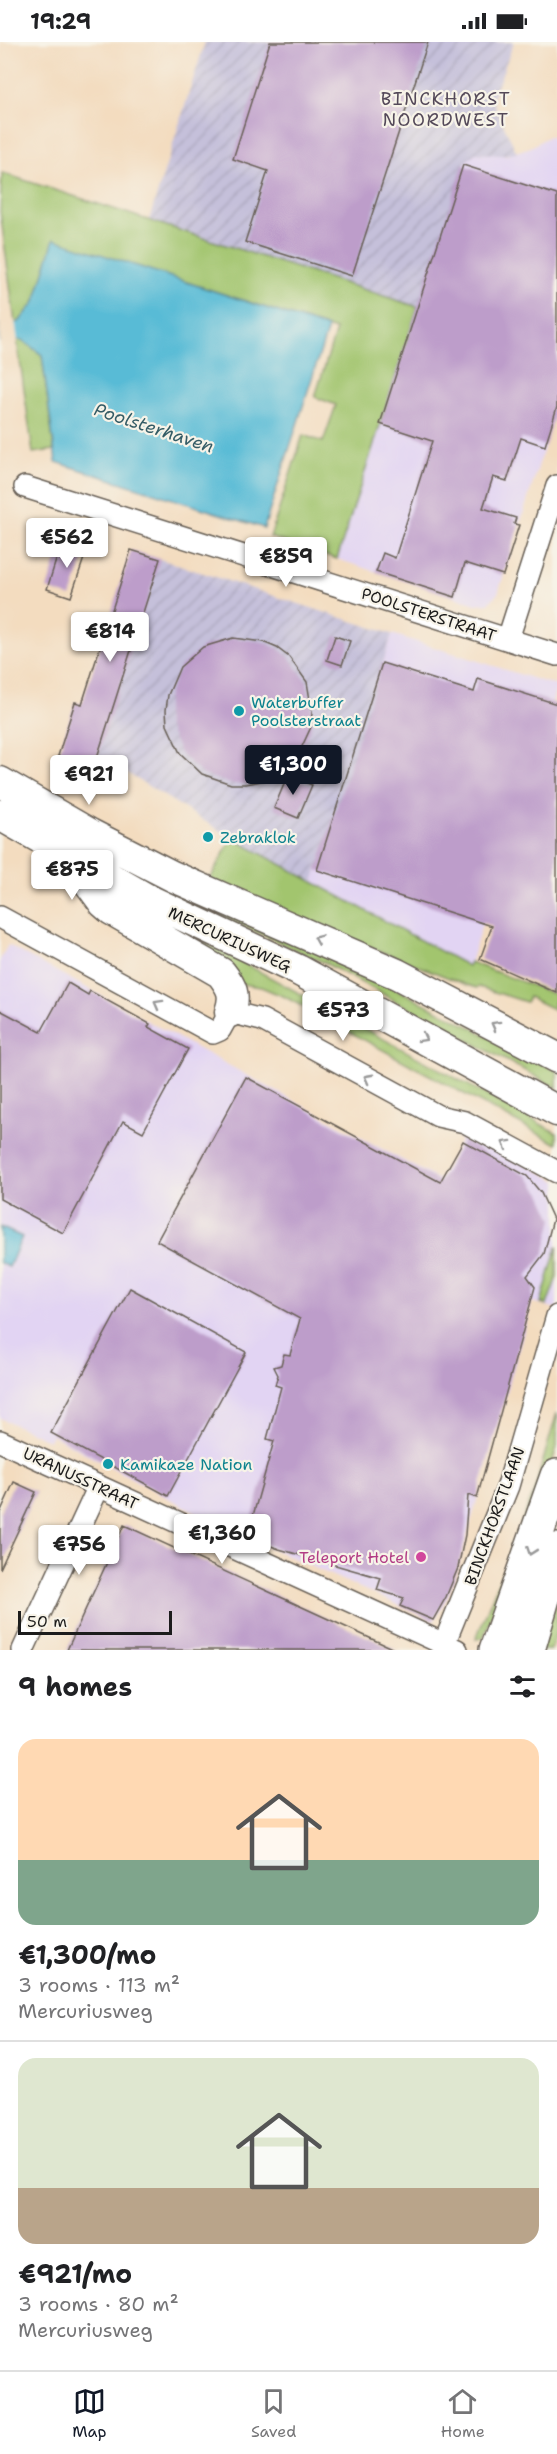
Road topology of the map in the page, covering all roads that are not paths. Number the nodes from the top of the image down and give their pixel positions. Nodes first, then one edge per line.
1 (557, 486) edge
2 (25, 487) dead end
3 (508, 639) junction
4 (557, 655) edge
5 (0, 782) edge
6 (0, 815) edge
7 (70, 856) junction
8 (0, 917) edge
9 (220, 1022) junction
10 (543, 1041) edge
11 (557, 1058) edge
12 (557, 1111) edge
13 (557, 1172) edge
14 (557, 1316) edge
15 (0, 1441) edge
16 (557, 1476) edge
17 (99, 1486) junction
18 (557, 1550) edge
19 (451, 1647) edge
20 (23, 1650) edge
21 (496, 1650) edge
22 (528, 1650) edge

1 - 3 street
2 - 3 street, POOLSTERSTRAAT
3 - 4 street, POOLSTERSTRAAT
10 -> 5 main road, MERCURIUSWEG
6 - 7 main road, MERCURIUSWEG
7 - 9 main road
7 -> 12 main road, MERCURIUSWEG
9 -> 8 street
13 -> 9 street
10 - 11 main road, MERCURIUSWEG
14 - 19 street, BINCKHORSTLAAN
15 - 17 street, URANUSSTRAAT
16 -> 21 main road
17 - 19 street, URANUSSTRAAT
17 - 20 street
18 - 22 main road

